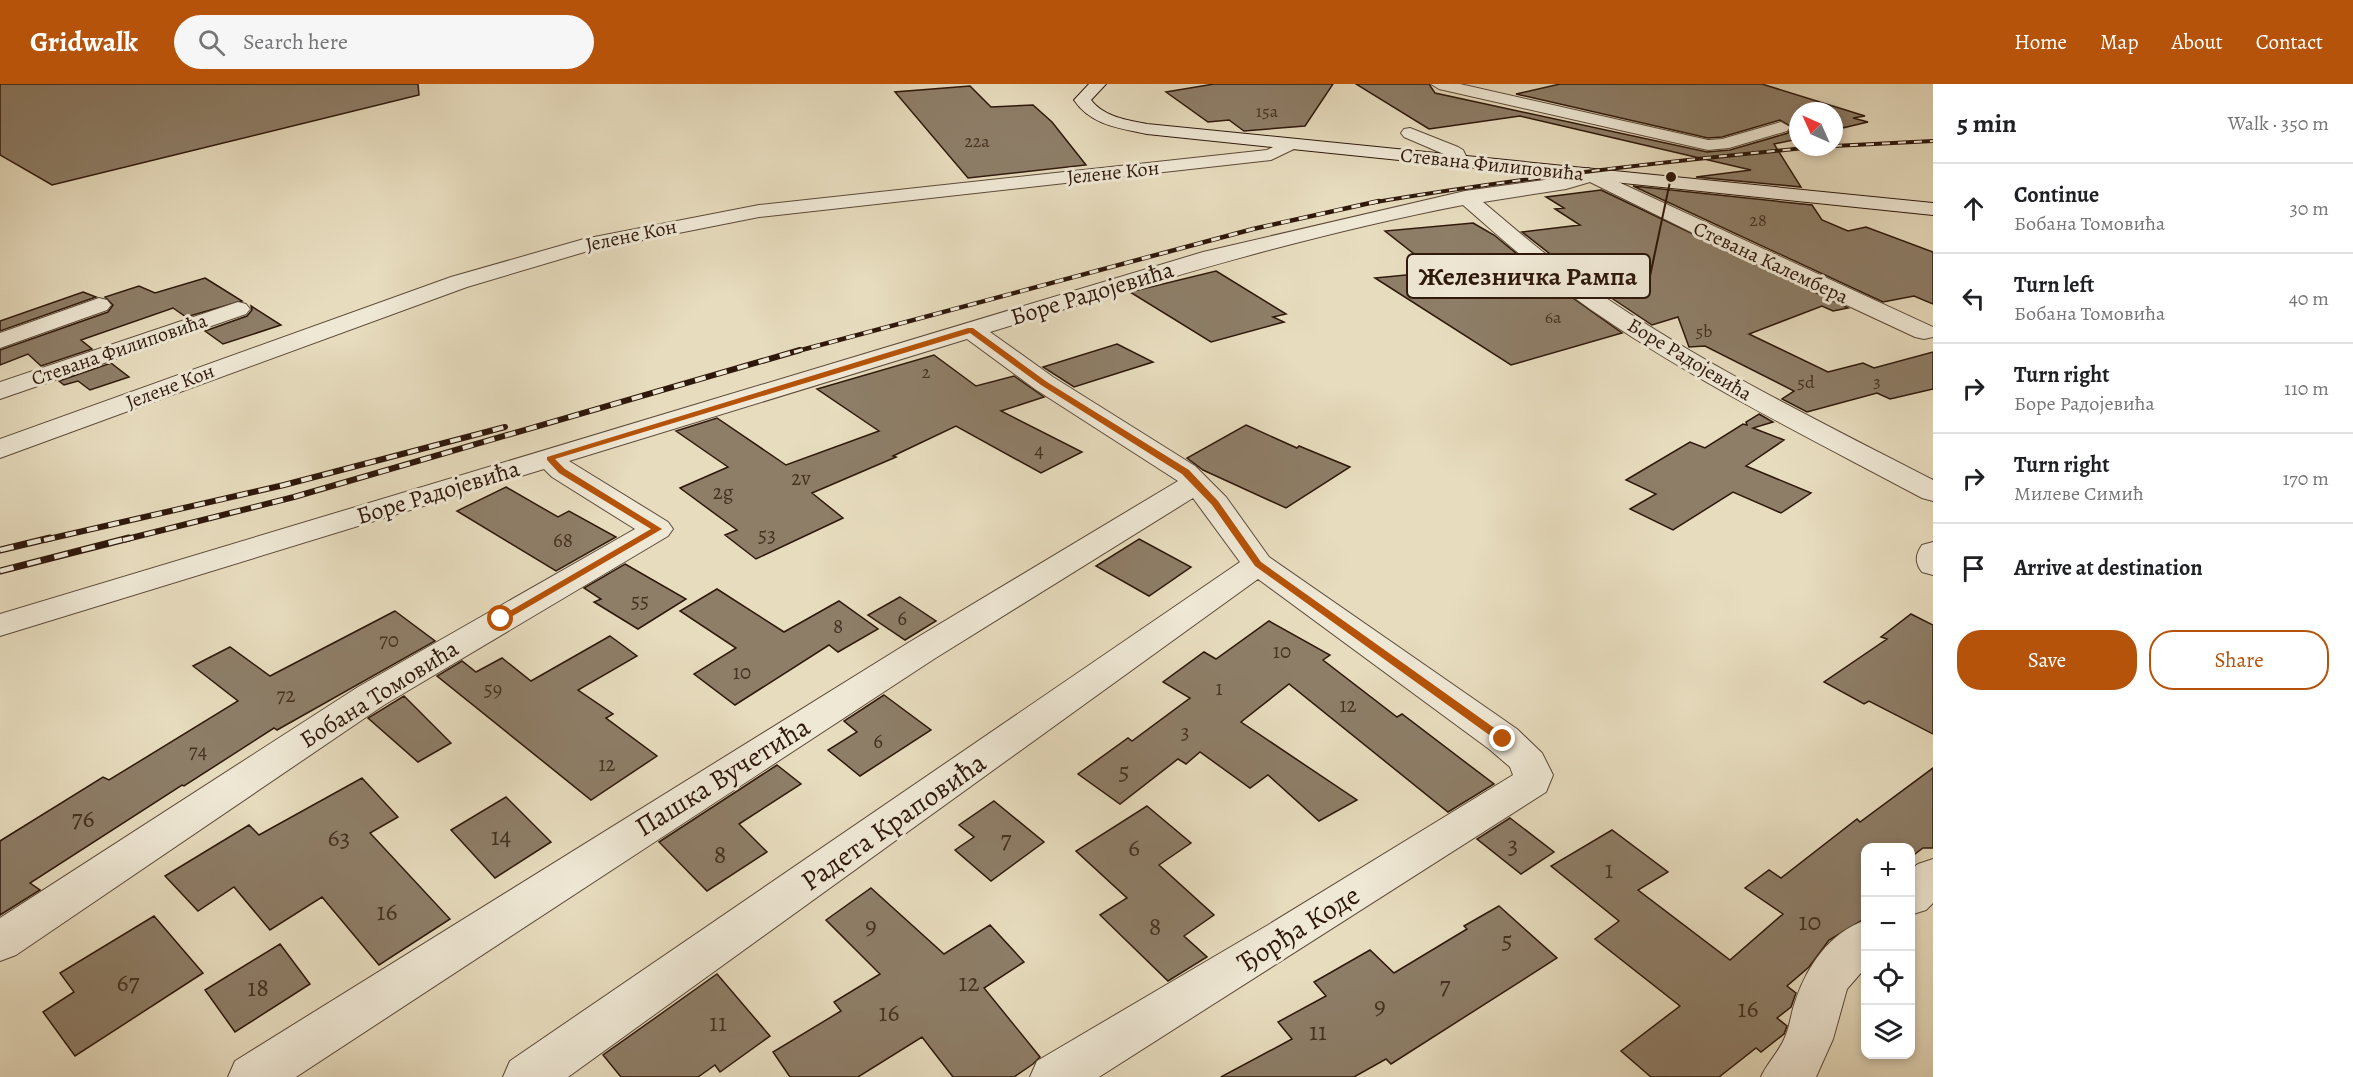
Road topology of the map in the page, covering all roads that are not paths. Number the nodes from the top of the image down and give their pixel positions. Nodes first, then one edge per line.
1 (1098, 84) edge
2 (1439, 84) edge
3 (1781, 127) dead end
4 (1410, 133) dead end
5 (1290, 144) junction
6 (1459, 160) junction
7 (1588, 174) junction
8 (1465, 197) junction
9 (1933, 209) edge
10 (99, 305) dead end
11 (238, 309) dead end
12 (971, 330) junction
13 (1924, 332) dead end
14 (0, 341) edge
15 (0, 391) edge
16 (0, 449) edge
17 (550, 458) junction
18 (1196, 483) junction
19 (1933, 492) edge
20 (1933, 552) edge
21 (1258, 564) junction
22 (1933, 565) edge
23 (0, 625) edge
24 (1933, 876) edge
25 (1915, 893) edge
26 (0, 942) edge
27 (1861, 944) edge
28 (253, 1077) edge
29 (528, 1077) edge
30 (1055, 1077) edge
31 (1786, 1077) edge

1 - 5 street, Стевана Филиповића
2 - 3 street
4 - 6 street
5 - 6 street, Стевана Филиповића
5 - 16 street, Јелене Кон
6 - 7 street, Стевана Филиповића
7 - 8 street, Боре Радојевића
7 - 9 street, Стевана Филиповића
7 - 13 street, Стевана Калембера
8 - 12 street, Боре Радојевића
8 - 19 street, Боре Радојевића
10 - 14 street, Стевана Филиповића
11 - 15 street, Стевана Филиповића
12 - 17 street, Боре Радојевића
12 - 18 street
17 - 23 street, Боре Радојевића
17 - 26 street, Бобана Томовића
18 - 21 street
18 - 28 street, Пашка Вучетића
20 - 22 street
21 - 29 street, Радета Краповића
21 - 30 street, Ђорђа Коде
24 - 25 street
27 - 31 street

